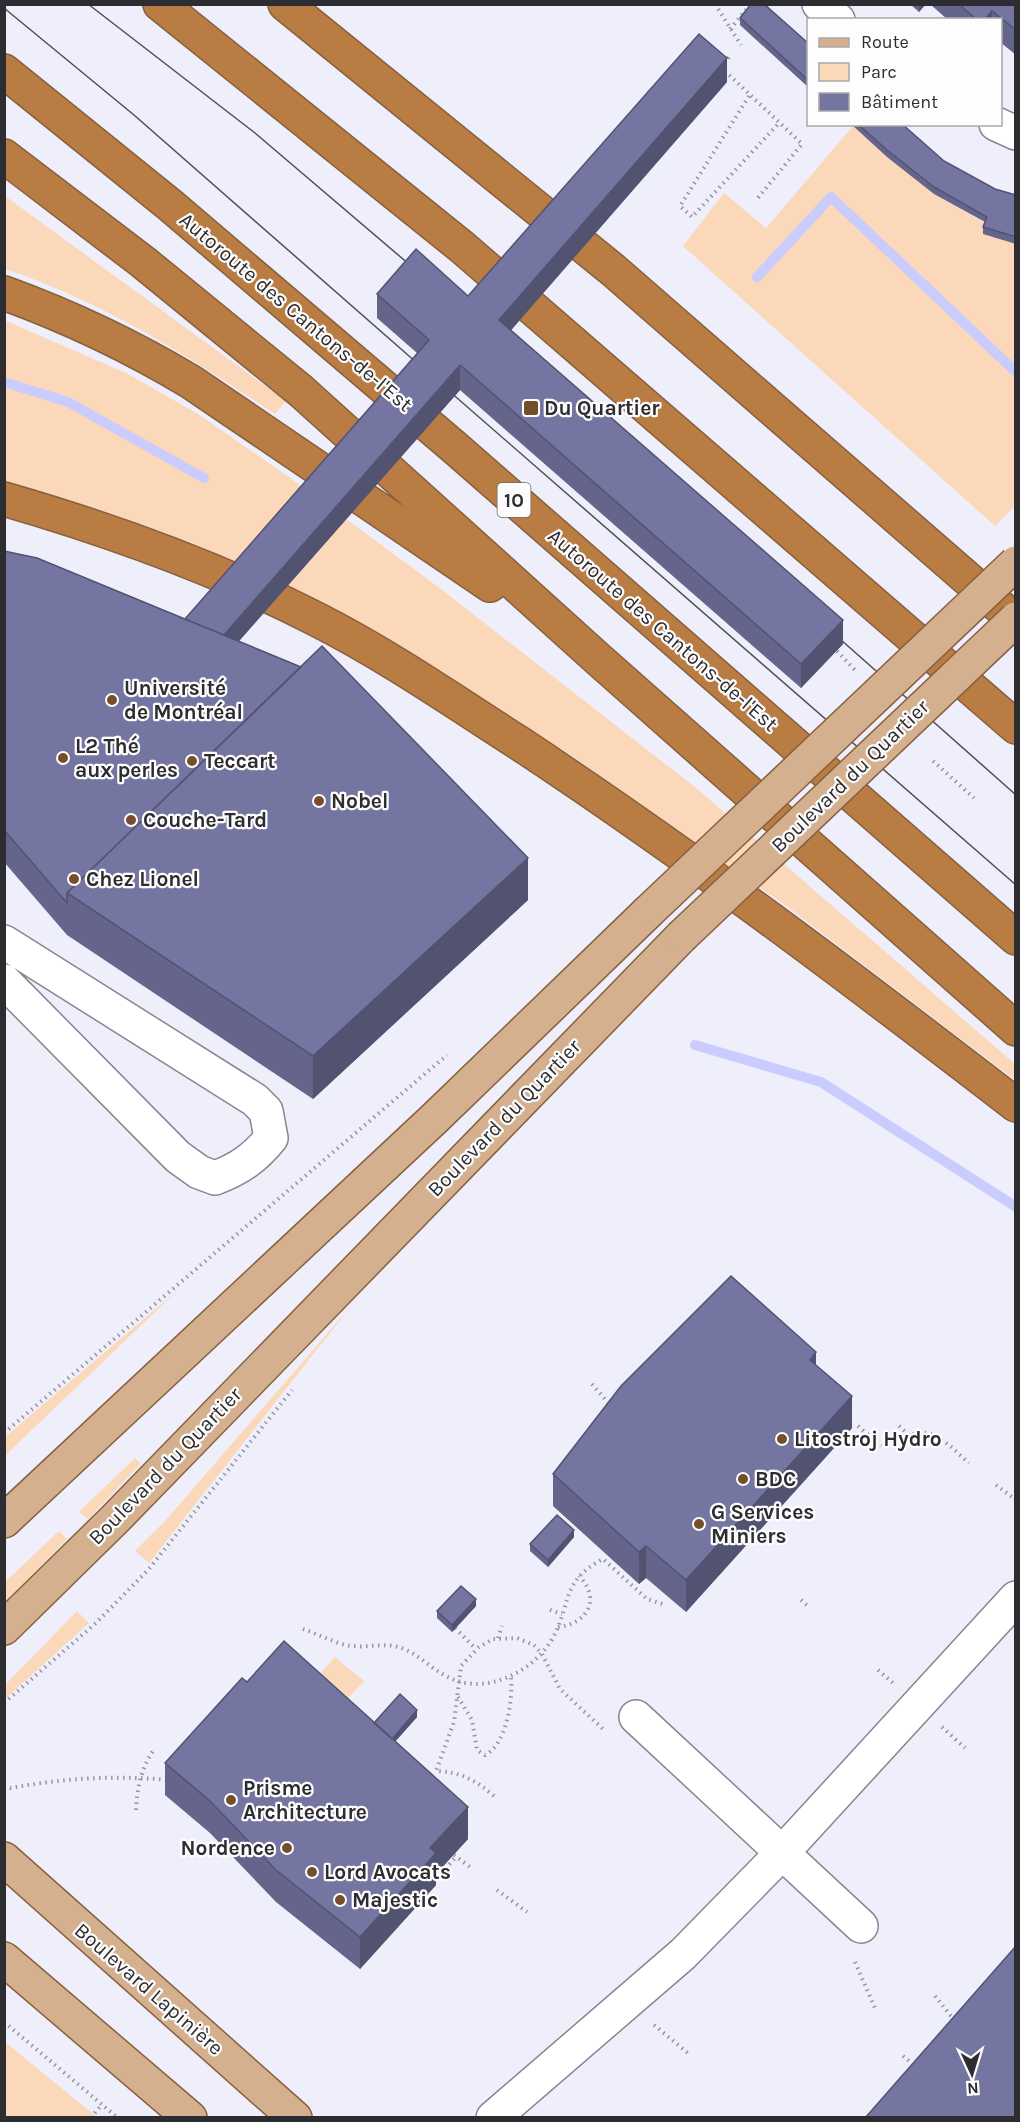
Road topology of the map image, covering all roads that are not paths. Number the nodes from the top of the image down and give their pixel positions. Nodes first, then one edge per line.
1 (160, 4) edge
2 (285, 4) edge
3 (309, 4) edge
4 (819, 4) edge
5 (836, 18) edge
6 (337, 46) junction
7 (4, 71) edge
8 (1000, 126) edge
9 (1016, 133) edge
10 (4, 156) edge
11 (4, 293) edge
12 (4, 499) edge
13 (1016, 564) edge
14 (1016, 620) edge
15 (598, 659) junction
16 (1016, 727) edge
17 (1016, 938) edge
18 (4, 942) edge
19 (4, 981) edge
20 (1016, 1029) edge
21 (1016, 1105) edge
22 (4, 1521) edge
23 (1016, 1598) edge
24 (4, 1628) edge
25 (636, 1717) dead end
26 (781, 1854) junction
27 (4, 1859) edge
28 (861, 1926) dead end
29 (4, 1959) edge
30 (190, 2118) edge
31 (295, 2118) edge
32 (493, 2118) edge

1 - 16 highway
2 - 6 highway
3 - 6 highway
4 - 5 lane
6 - 14 highway
7 - 17 highway, Autoroute des Cantons-de-l'Est / 10
8 - 9 lane
10 - 15 highway
11 - 15 highway
12 - 21 highway
13 - 22 main road, Boulevard du Quartier, bridge
14 - 24 main road, Boulevard du Quartier, bridge
15 - 20 highway
18 - 19 lane
23 - 26 lane
25 - 26 lane
26 - 28 lane
26 - 32 lane
27 - 31 main road, Boulevard Lapinière
29 - 30 main road

